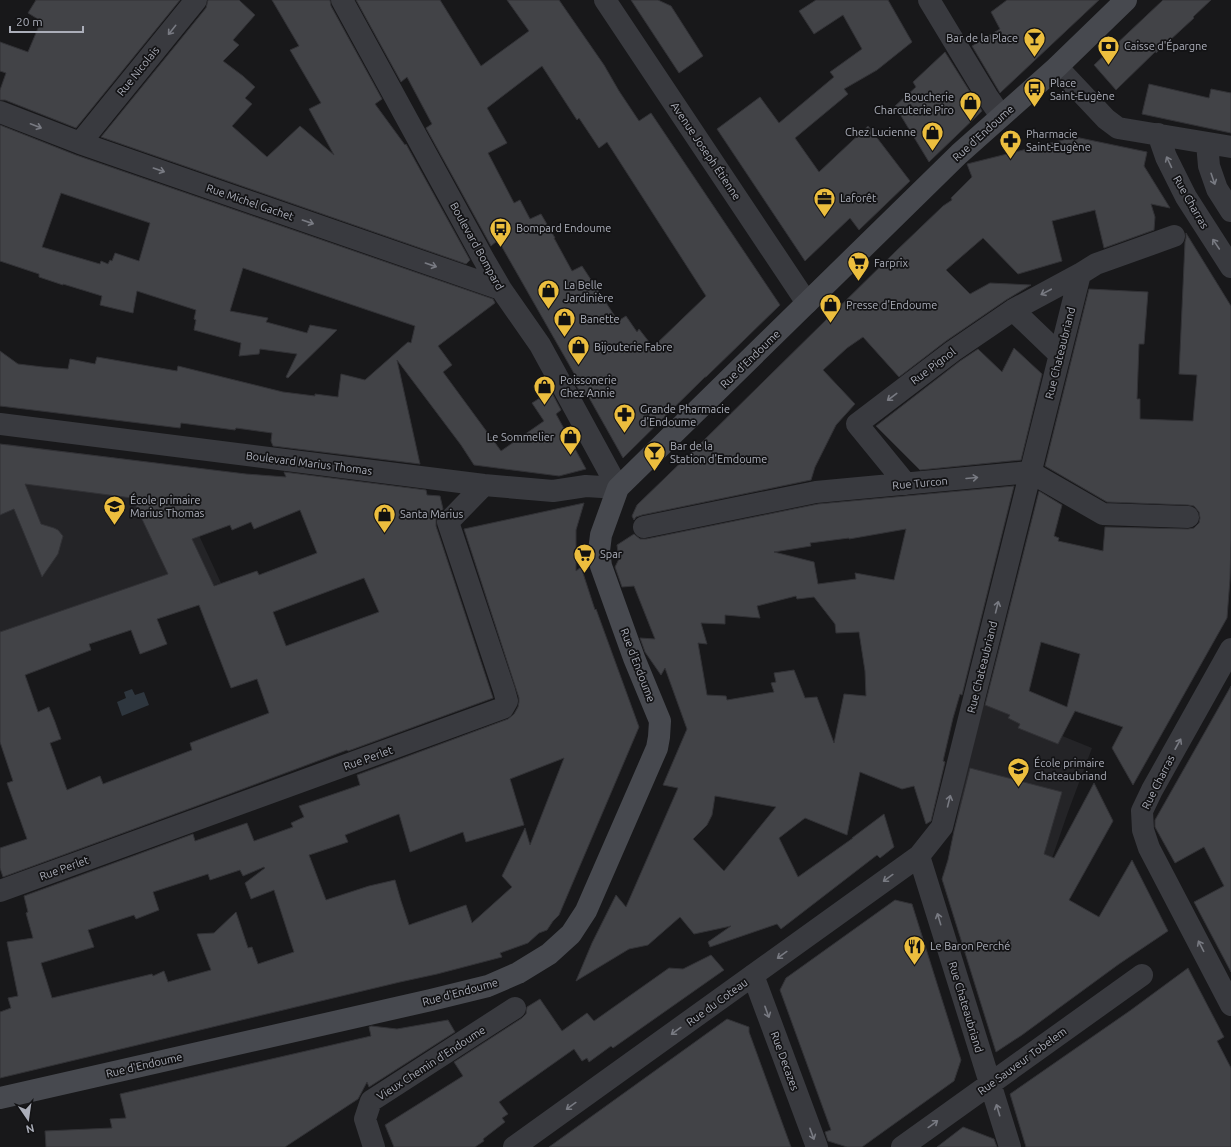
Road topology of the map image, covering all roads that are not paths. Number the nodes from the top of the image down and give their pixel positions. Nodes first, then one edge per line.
1 (196, 0) edge
2 (342, 0) edge
3 (605, 0) edge
4 (929, 0) edge
5 (1126, 0) edge
6 (1057, 67) junction
7 (0, 112) edge
8 (1001, 116) junction
9 (1158, 134) junction
10 (80, 143) junction
11 (1207, 143) junction
12 (1231, 147) edge
13 (1231, 211) edge
14 (1174, 236) dead end
15 (1231, 266) edge
16 (1080, 274) junction
17 (501, 289) junction
18 (807, 303) junction
19 (1013, 310) junction
20 (1060, 355) junction
21 (0, 424) edge
22 (1030, 472) junction
23 (906, 484) junction
24 (484, 485) junction
25 (618, 488) junction
26 (1188, 517) dead end
27 (644, 527) dead end
28 (1231, 649) edge
29 (919, 856) junction
30 (0, 891) edge
31 (1223, 971) edge
32 (754, 975) junction
33 (1142, 975) dead end
34 (1231, 1005) edge
35 (515, 1008) dead end
36 (990, 1083) junction
37 (0, 1098) edge
38 (369, 1145) edge
39 (514, 1147) edge
40 (817, 1147) edge
41 (902, 1147) edge
42 (1010, 1147) edge

1 -> 10 street, Rue Nicolais
2 - 17 street, Boulevard Bompard
3 - 18 street, Avenue Joseph Étienne
4 - 8 street
5 - 6 street, Rue d'Endoume
6 - 8 street, Rue d'Endoume
6 - 9 street
7 -> 10 street, Rue Michel Gachet
8 - 18 street, Rue d'Endoume
9 - 11 street
15 -> 9 street, Rue Charras
10 -> 17 street, Rue Michel Gachet
11 - 12 street
11 -> 13 street
14 - 16 street
16 -> 19 street, Rue Pignol
16 - 20 street, Rue Chateaubriand
17 - 25 street, Boulevard Bompard
18 - 25 street, Rue d'Endoume
19 - 20 street
19 -> 23 street, Rue Pignol
20 - 22 street, Rue Chateaubriand
21 - 24 street, Boulevard Marius Thomas
23 -> 22 street, Rue Turcon
22 - 26 street
29 -> 22 street, Rue Chateaubriand
23 - 27 street, Rue Turcon
24 - 25 street, Boulevard Marius Thomas
24 - 30 street, Rue Perlet
25 - 37 street, Rue d'Endoume
31 -> 28 street, Rue Charras
29 -> 32 street, Rue du Coteau
36 -> 29 street, Rue Chateaubriand
31 - 34 street, Rue Charras
32 -> 39 street, Rue du Coteau
32 -> 40 street, Rue Decazes
33 - 36 street, Rue Sauveur Tobelem
35 - 38 street, Vieux Chemin d'Endoume
41 -> 36 street, Rue Sauveur Tobelem
42 -> 36 street, Rue Chateaubriand

